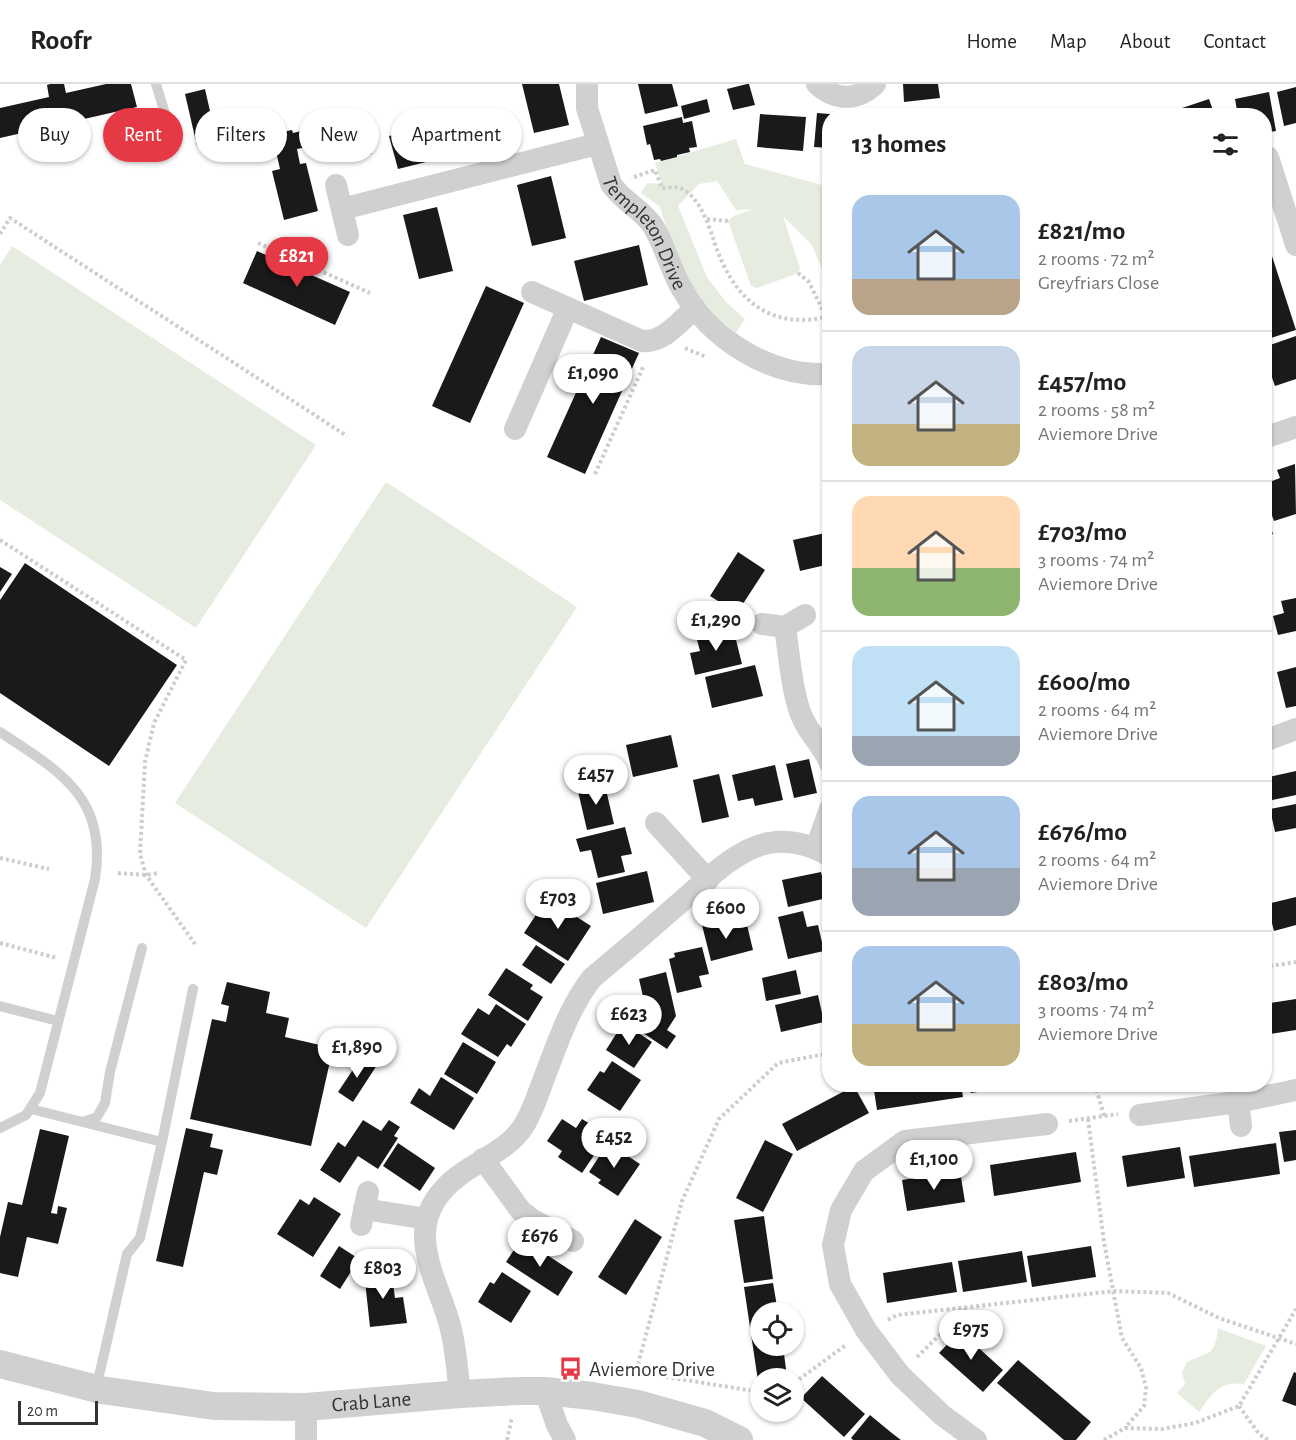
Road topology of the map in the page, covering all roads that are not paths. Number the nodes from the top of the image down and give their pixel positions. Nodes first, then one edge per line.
1 (156, 84) edge
2 (587, 84) edge
3 (817, 84) edge
4 (875, 84) edge
5 (163, 108) edge
6 (597, 144) junction
7 (1272, 170) edge
8 (336, 185) dead end
9 (342, 209) junction
10 (348, 235) dead end
11 (1296, 245) edge
12 (532, 292) dead end
13 (568, 308) junction
14 (696, 308) junction
15 (822, 374) edge
16 (1296, 427) edge
17 (515, 429) dead end
18 (1272, 435) edge
19 (805, 615) dead end
20 (762, 624) dead end
21 (785, 627) junction
22 (1296, 729) edge
23 (0, 732) edge
24 (1272, 738) edge
25 (822, 747) edge
26 (656, 823) dead end
27 (822, 852) edge
28 (708, 880) junction
29 (142, 948) dead end
30 (193, 989) dead end
31 (0, 1006) edge
32 (58, 1020) junction
33 (1296, 1090) edge
34 (1238, 1102) junction
35 (32, 1109) junction
36 (1140, 1115) road end
37 (82, 1122) junction
38 (1047, 1124) road end
39 (1241, 1126) dead end
40 (0, 1128) edge
41 (162, 1142) junction
42 (483, 1159) junction
43 (364, 1209) dead end
44 (428, 1219) junction
45 (573, 1241) dead end
46 (0, 1364) edge
47 (96, 1389) junction
48 (545, 1391) junction
49 (460, 1394) junction
50 (306, 1407) junction
51 (306, 1440) edge
52 (565, 1440) edge
53 (739, 1440) edge
54 (976, 1440) edge

1 - 5 lane
2 - 6 street, Templeton Drive
3 - 4 street
6 - 9 street
6 - 14 street, Templeton Drive
7 - 11 street
8 - 9 street
9 - 10 street
12 - 13 street
13 - 14 street, Templeton Drive
13 - 17 street
14 - 15 street, Templeton Drive
16 - 18 street
19 - 21 street
20 - 21 street
21 - 25 street
22 - 24 street
23 - 32 lane
26 - 28 street
27 - 28 street
28 - 42 street
29 - 37 lane
30 - 41 lane
31 - 32 lane
32 - 35 lane
33 - 34 street
34 - 36 street
34 - 39 street
35 - 37 lane
35 - 40 lane
37 - 41 lane
38 - 54 street
41 - 47 lane
42 - 44 street
42 - 45 street
43 - 44 street
44 - 49 street
46 - 47 street, Crab Lane
47 - 50 street, Crab Lane
48 - 49 street, Crab Lane
48 - 52 street
48 - 53 street, Crab Lane
49 - 50 street, Crab Lane
50 - 51 street

